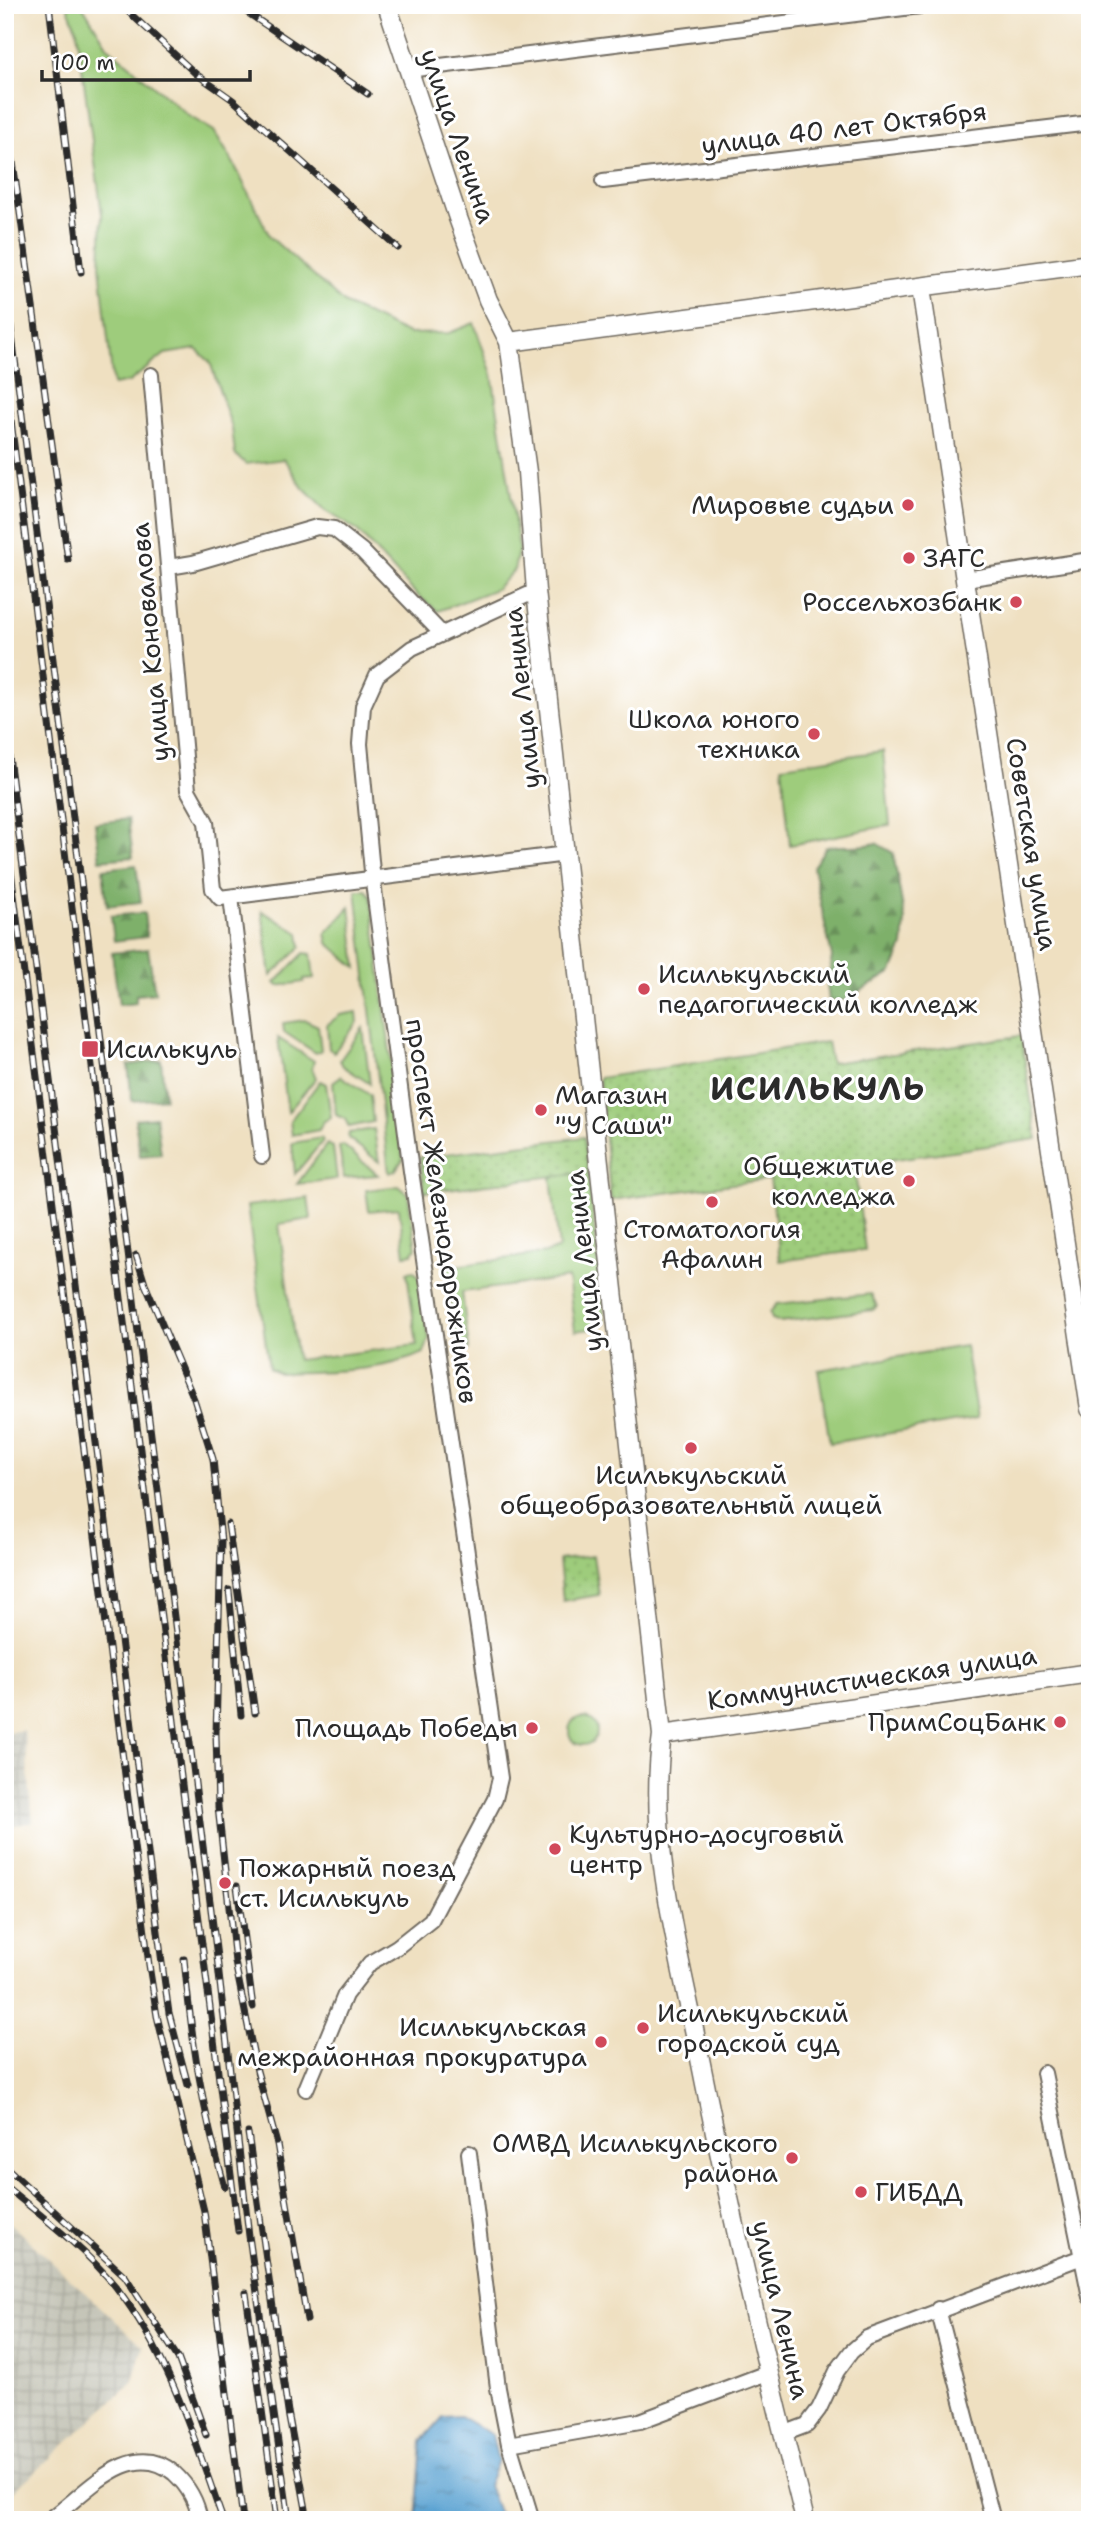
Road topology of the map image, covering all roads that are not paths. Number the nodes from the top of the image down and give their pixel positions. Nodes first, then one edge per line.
1 (387, 5) edge
2 (928, 5) edge
3 (883, 8) edge
4 (408, 70) junction
5 (1090, 123) edge
6 (603, 181) dead end
7 (1090, 264) edge
8 (921, 288) junction
9 (509, 342) junction
10 (150, 375) dead end
11 (1090, 560) edge
12 (169, 567) junction
13 (965, 579) junction
14 (536, 591) junction
15 (442, 634) junction
16 (566, 854) junction
17 (373, 879) junction
18 (225, 897) junction
19 (262, 1156) dead end
20 (1090, 1409) edge
21 (1090, 1673) edge
22 (662, 1735) junction
23 (1044, 2073) dead end
24 (306, 2089) dead end
25 (469, 2153) dead end
26 (1085, 2255) edge
27 (1090, 2297) edge
28 (938, 2309) junction
29 (767, 2373) junction
30 (783, 2434) junction
31 (509, 2444) junction
32 (48, 2520) edge
33 (200, 2520) edge
34 (532, 2520) edge
35 (805, 2520) edge
36 (993, 2520) edge

1 - 4 street, улица Ленина
2 - 3 street
3 - 4 street
4 - 9 street, улица Ленина
5 - 6 street, улица 40 лет Октября
7 - 8 street
8 - 9 street
8 - 13 street, Советская улица
9 - 14 street, улица Ленина
10 - 12 street, улица Коновалова
11 - 13 street
12 - 15 street
12 - 18 street, улица Коновалова
13 - 20 street, Советская улица
14 - 15 street, проспект Железнодорожников
14 - 16 street, улица Ленина
15 - 17 street, проспект Железнодорожников
16 - 17 street
16 - 22 street, улица Ленина
17 - 18 street
17 - 24 street, проспект Железнодорожников
18 - 19 street, улица Коновалова
21 - 22 street, Коммунистическая улица
22 - 29 street, улица Ленина
23 - 26 street
25 - 31 street
26 - 27 street
26 - 28 street
28 - 30 street
28 - 36 street
29 - 30 street, улица Ленина
29 - 31 street
30 - 35 street, улица Ленина
31 - 34 street
32 - 33 street

